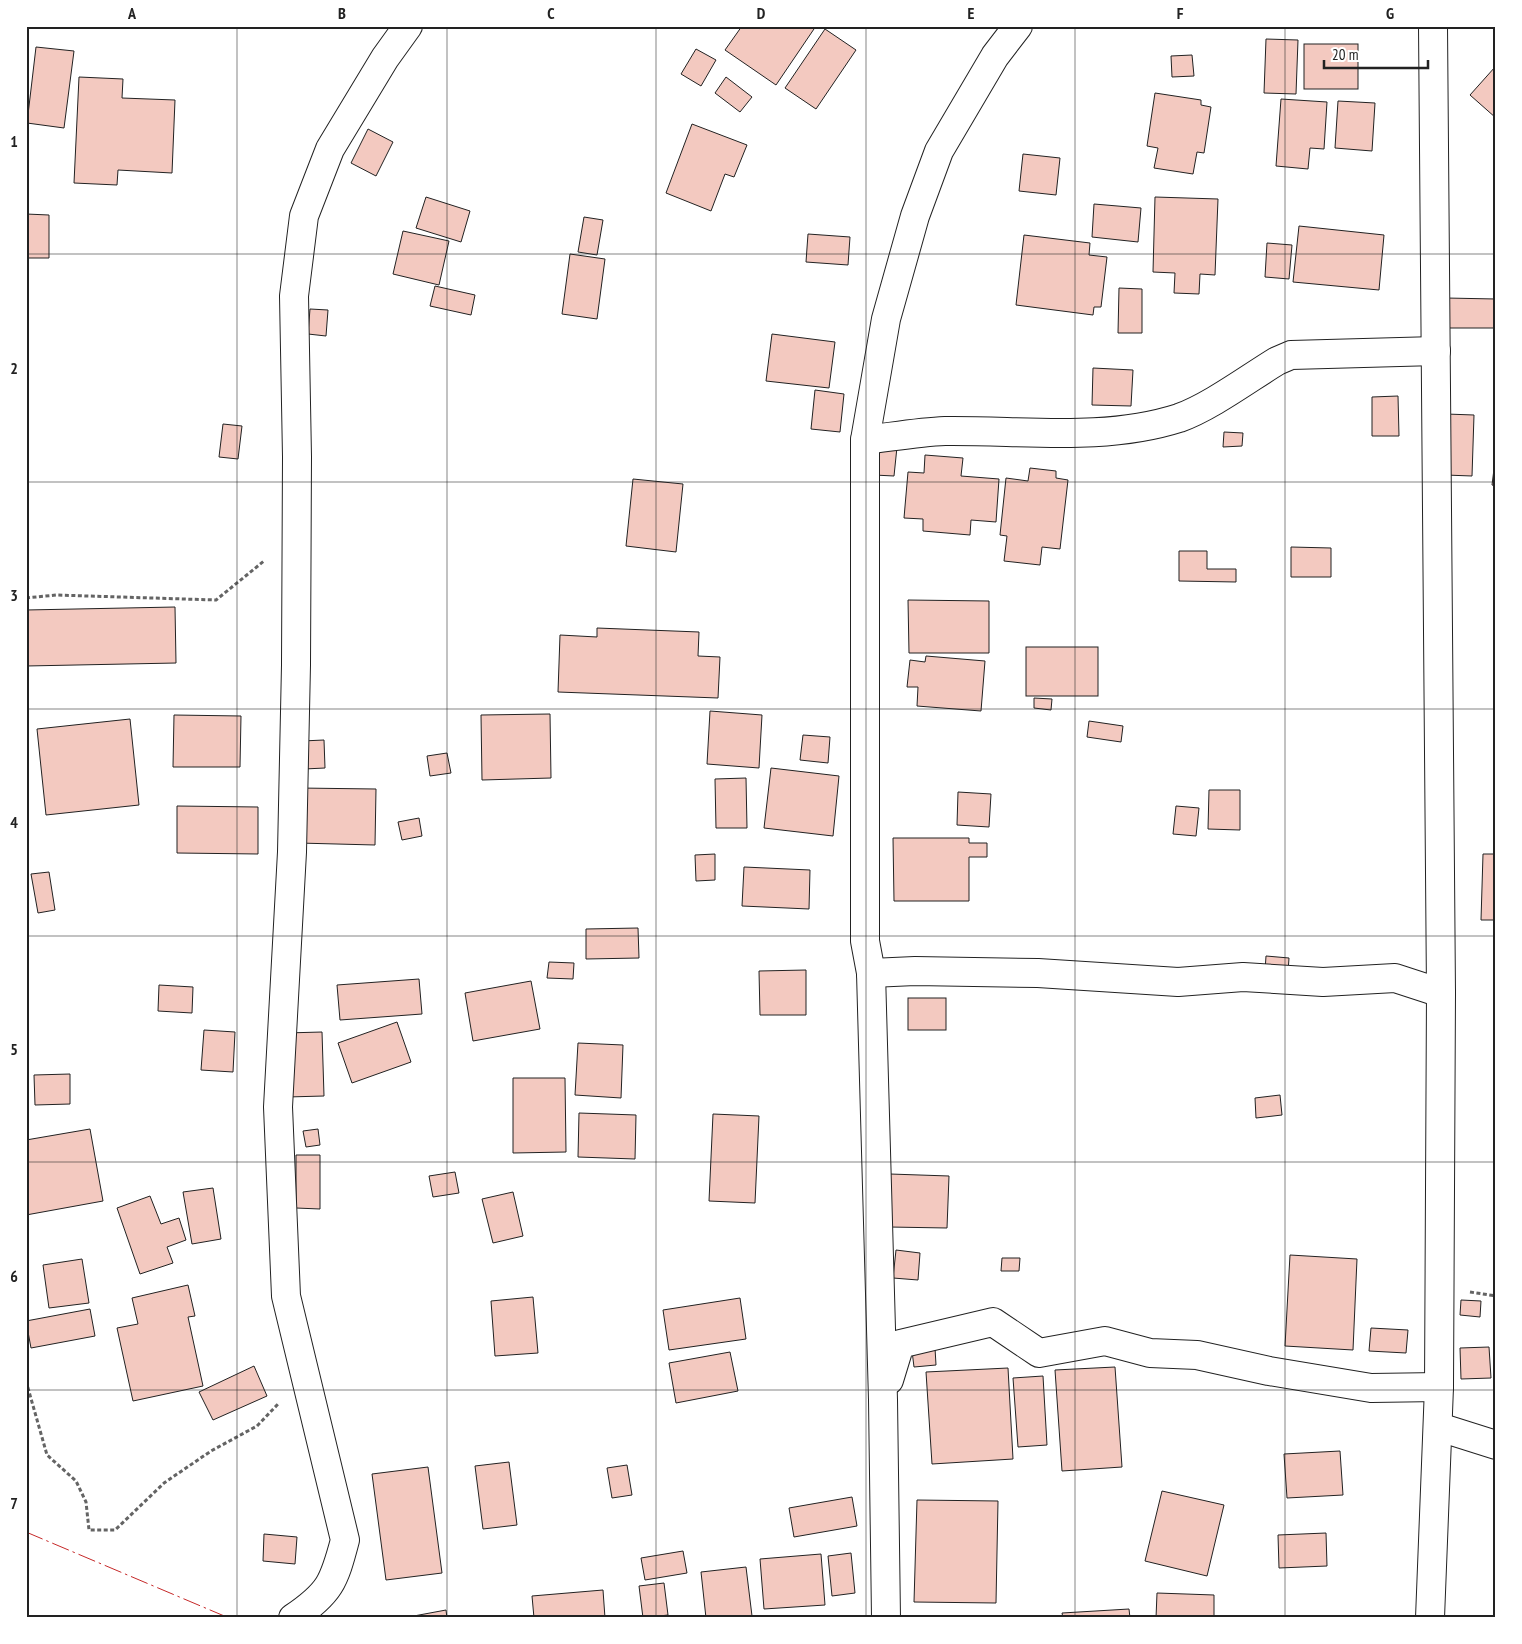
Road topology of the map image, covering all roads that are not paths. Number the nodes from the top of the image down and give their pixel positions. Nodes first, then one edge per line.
1 (408, 26) edge
2 (1018, 26) edge
3 (1433, 26) edge
4 (1436, 351) junction
5 (866, 440) junction
6 (871, 973) junction
7 (1441, 993) junction
8 (1439, 1387) junction
9 (883, 1400) junction
10 (1438, 1427) junction
11 (1496, 1445) edge
12 (293, 1618) edge
13 (886, 1618) edge
14 (1430, 1618) edge

1 - 12 street
2 - 5 street
3 - 4 street
4 - 5 street
4 - 7 street
5 - 6 street
6 - 7 street
6 - 9 street
7 - 8 street
8 - 9 street
8 - 10 street
9 - 13 street
10 - 11 street
10 - 14 street

